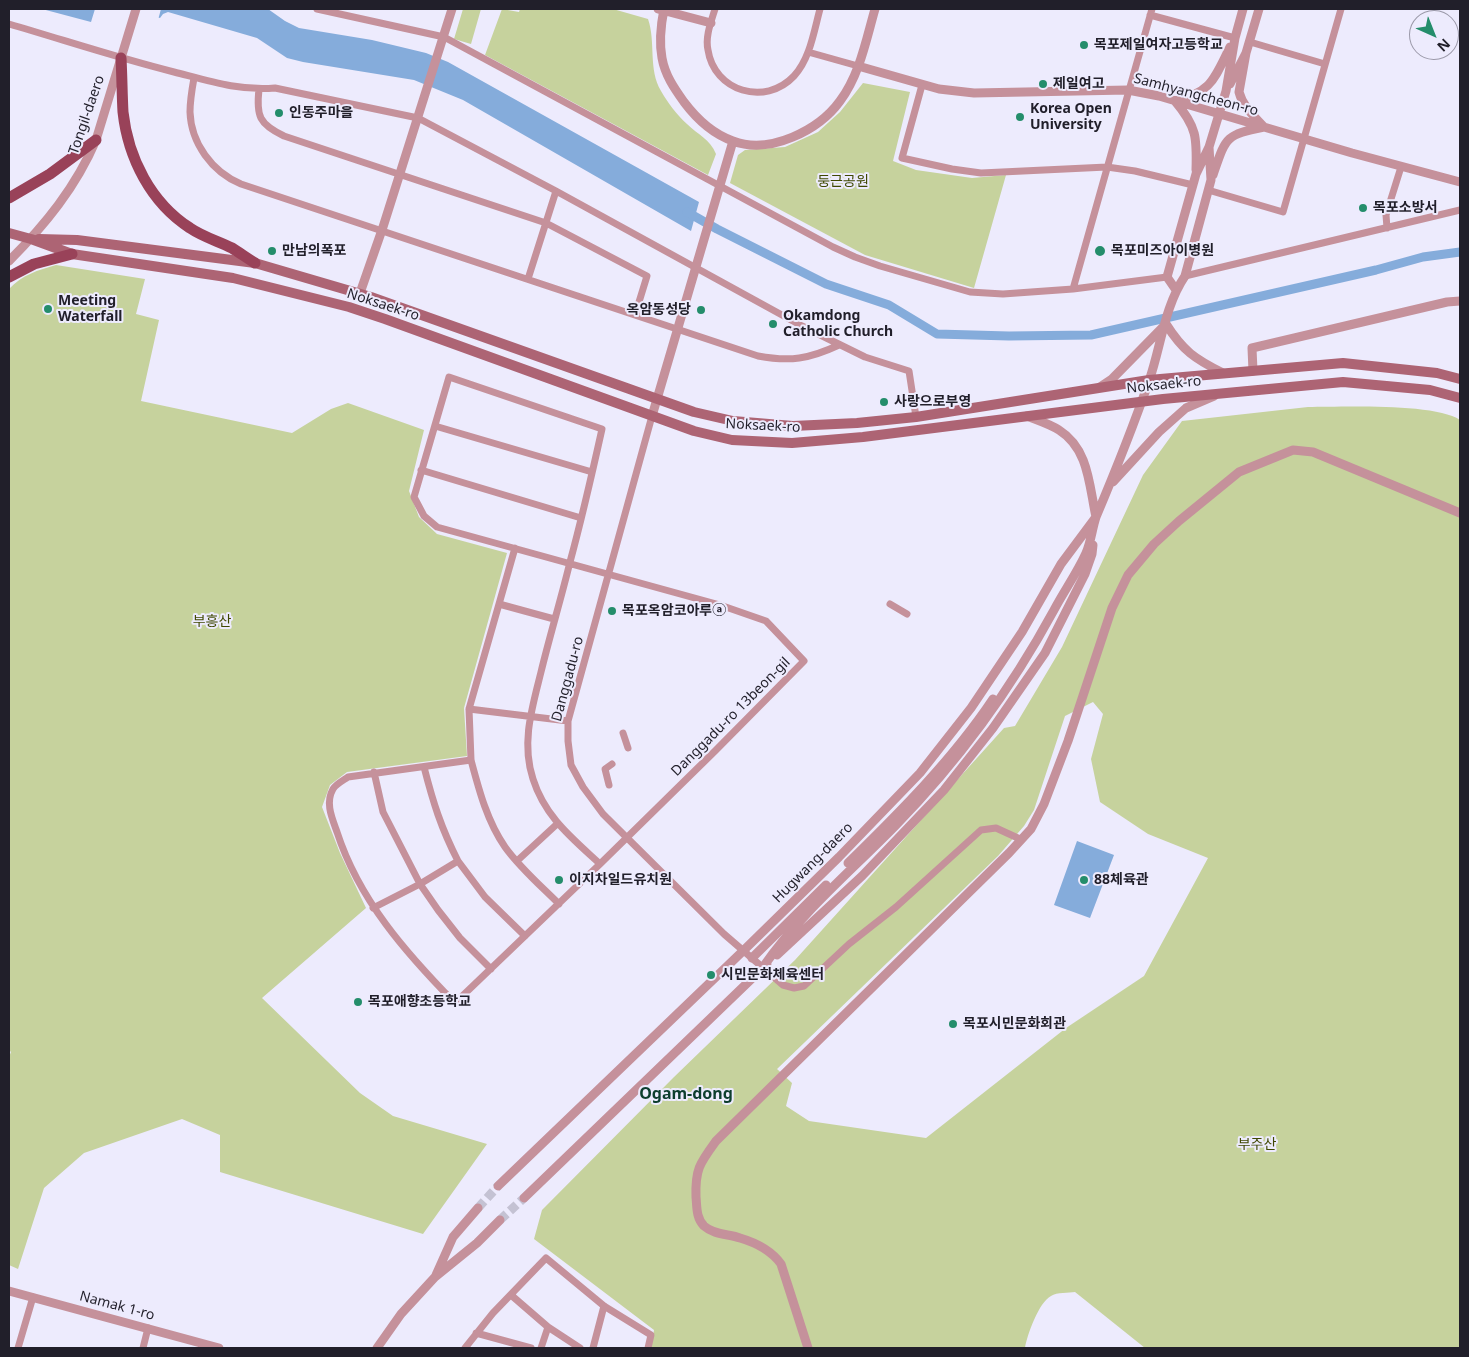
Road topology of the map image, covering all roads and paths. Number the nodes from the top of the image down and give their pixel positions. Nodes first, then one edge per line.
1 (136, 9) edge
2 (317, 9) edge
3 (452, 9) edge
4 (662, 9) edge
5 (715, 9) edge
6 (820, 9) edge
7 (875, 9) edge
8 (1243, 9) edge
9 (1259, 9) edge
10 (1341, 9) edge
11 (1151, 12) edge
12 (711, 23) junction
13 (9, 24) edge
14 (1235, 38) junction
15 (443, 39) junction
16 (1250, 42) junction
17 (808, 52) junction
18 (1246, 53) junction
19 (121, 58) junction
20 (1325, 64) junction
21 (858, 66) junction
22 (194, 78) junction
23 (922, 85) junction
24 (259, 89) junction
25 (1128, 90) junction
26 (1226, 91) junction
27 (1175, 101) junction
28 (1219, 114) junction
29 (419, 115) junction
30 (1264, 127) junction
31 (1304, 138) junction
32 (96, 140) junction
33 (733, 141) junction
34 (1209, 147) junction
35 (1107, 167) junction
36 (1401, 167) junction
37 (1196, 174) junction
38 (400, 175) junction
39 (1211, 180) junction
40 (1460, 182) edge
41 (1193, 185) junction
42 (720, 188) junction
43 (1208, 190) junction
44 (556, 191) junction
45 (9, 198) edge
46 (1460, 210) edge
47 (546, 222) junction
48 (1387, 228) junction
49 (382, 230) junction
50 (9, 233) edge
51 (31, 239) junction
52 (72, 254) junction
53 (9, 261) edge
54 (255, 263) junction
55 (698, 264) junction
56 (1185, 276) junction
57 (9, 277) edge
58 (1167, 277) junction
59 (528, 279) junction
60 (1074, 289) junction
61 (1176, 290) junction
62 (360, 293) junction
63 (1460, 301) edge
64 (635, 315) junction
65 (1166, 324) junction
66 (678, 329) junction
67 (839, 344) junction
68 (1253, 371) junction
69 (1223, 373) junction
70 (1149, 380) junction
71 (1460, 380) edge
72 (1098, 388) junction
73 (1219, 393) junction
74 (657, 398) junction
75 (1460, 398) edge
76 (1141, 402) junction
77 (1027, 415) junction
78 (652, 416) junction
79 (916, 417) junction
80 (434, 426) junction
81 (421, 470) junction
82 (592, 472) junction
83 (1108, 488) junction
84 (1460, 513) edge
85 (1096, 517) junction
86 (581, 518) junction
87 (515, 548) junction
88 (570, 563) junction
89 (610, 574) junction
90 (498, 604) junction
91 (890, 604) dead end
92 (906, 614) dead end
93 (554, 619) junction
94 (469, 709) junction
95 (530, 717) junction
96 (568, 721) junction
97 (623, 734) dead end
98 (628, 748) dead end
99 (471, 760) junction
100 (612, 764) dead end
101 (424, 767) junction
102 (374, 772) junction
103 (609, 785) dead end
104 (557, 824) junction
105 (627, 839) junction
106 (1020, 839) junction
107 (458, 861) junction
108 (517, 861) junction
109 (600, 864) junction
110 (420, 884) junction
111 (558, 904) junction
112 (374, 908) junction
113 (525, 936) junction
114 (744, 950) junction
115 (752, 958) junction
116 (763, 967) junction
117 (491, 969) junction
118 (498, 1186) tunnel mouth
119 (524, 1198) tunnel mouth
120 (478, 1208) tunnel mouth
121 (500, 1220) tunnel mouth
122 (435, 1277) junction
123 (9, 1291) edge
124 (511, 1295) junction
125 (33, 1297) junction
126 (604, 1306) junction
127 (548, 1327) junction
128 (148, 1328) junction
129 (476, 1333) junction
130 (18, 1348) edge
131 (143, 1348) edge
132 (219, 1348) edge
133 (377, 1348) edge
134 (466, 1348) edge
135 (531, 1348) edge
136 (541, 1348) edge
137 (580, 1348) edge
138 (593, 1348) edge
139 (648, 1348) edge
140 (808, 1348) edge

1 - 19 street, Tongil-daero
2 - 15 street
3 - 15 street
4 - 12 street
4 - 33 street
5 - 12 street
6 - 17 street
7 - 21 street
8 - 14 street
9 - 16 street
10 - 20 street
11 - 14 street
11 - 25 street
12 - 17 street
13 - 19 street
14 - 26 street
14 - 27 street
15 - 29 street
15 - 42 street
16 - 18 street
16 - 20 street
17 - 21 street
18 - 26 street
18 - 30 street
19 - 22 street
19 - 32 street, Tongil-daero
19 - 54 main road
20 - 31 street
21 - 23 street, Samhyangcheon-ro
21 - 33 street
22 - 24 street
22 - 49 street
23 - 25 street, Samhyangcheon-ro
23 - 35 street
24 - 29 street
24 - 38 street
25 - 27 street, Samhyangcheon-ro
25 - 35 street
26 - 28 street
27 - 28 street, Samhyangcheon-ro
27 - 37 street
28 - 30 street, Samhyangcheon-ro
28 - 34 street
29 - 38 street
29 - 44 street
30 - 31 street, Samhyangcheon-ro
30 - 39 street, Hugwang-daero
31 - 36 street, Samhyangcheon-ro
31 - 43 street
32 - 45 main road
32 - 51 street, Tongil-daero
33 - 42 street
34 - 37 street
34 - 39 street
35 - 41 street
35 - 60 street
36 - 40 street, Samhyangcheon-ro
36 - 48 street
37 - 41 street
38 - 47 street
38 - 49 street
39 - 43 street, Hugwang-daero
41 - 58 street
42 - 55 street
42 - 60 street
43 - 56 street, Hugwang-daero
44 - 47 street
44 - 55 street
46 - 48 street
47 - 59 street
47 - 64 street
48 - 56 street
49 - 59 street
49 - 62 street
50 - 51 main road, Noksaek-ro
51 - 52 main road, Noksaek-ro
51 - 53 street, Tongil-daero
51 - 54 main road, Noksaek-ro
52 - 57 main road
52 - 78 main road, Noksaek-ro
54 - 62 main road, Noksaek-ro
55 - 66 street
55 - 67 street
56 - 61 street, Hugwang-daero
58 - 60 street
58 - 61 street
59 - 64 street
61 - 65 street, Hugwang-daero
62 - 74 main road, Noksaek-ro
63 - 68 street
64 - 66 street
65 - 69 street
65 - 70 street, Hugwang-daero
65 - 72 street
66 - 67 street
66 - 74 street
67 - 79 street
68 - 69 main road, Noksaek-ro
68 - 71 main road, Noksaek-ro
69 - 70 main road, Noksaek-ro
70 - 72 main road, Noksaek-ro
70 - 76 street, Hugwang-daero
72 - 79 main road, Noksaek-ro
73 - 75 main road, Noksaek-ro
73 - 76 main road, Noksaek-ro
73 - 83 street
74 - 78 street
74 - 79 main road, Noksaek-ro
76 - 77 main road, Noksaek-ro
76 - 83 street, Hugwang-daero
77 - 78 main road, Noksaek-ro
77 - 85 street
78 - 89 street, Danggadu-ro
80 - 81 street
80 - 82 street
80 - 82 street
81 - 86 street
81 - 87 street
82 - 86 street
83 - 85 street, Hugwang-daero
84 - 106 street
85 - 114 street, Hugwang-daero
85 - 115 street, Hugwang-daero
85 - 116 street, Hugwang-daero
85 - 116 street, Hugwang-daero
86 - 88 street
87 - 88 street
87 - 90 street
88 - 89 street
88 - 93 street
89 - 96 street, Danggadu-ro
89 - 105 street, Danggadu-ro 13beon-gil
90 - 93 street
90 - 94 street
91 - 92 street
93 - 95 street
94 - 95 street
94 - 99 street
95 - 96 street
95 - 104 street
96 - 105 street, Danggadu-ro
97 - 98 street
99 - 101 street
99 - 108 street
100 - 103 street
101 - 102 street
101 - 107 street
102 - 110 street
102 - 112 street
104 - 108 street
104 - 109 street
105 - 109 street
105 - 114 street, Danggadu-ro
106 - 116 street, Danggadu-ro
106 - 140 street
107 - 110 street
107 - 113 street
108 - 111 street
109 - 111 street
110 - 112 street
110 - 117 street
111 - 113 street
112 - 117 street
113 - 117 street
114 - 115 street, Danggadu-ro
114 - 118 street, Hugwang-daero
115 - 116 street, Danggadu-ro
116 - 119 street, Hugwang-daero
120 - 122 street
121 - 122 street
122 - 133 street
123 - 125 street, Namak 1-ro
124 - 126 street
124 - 127 street
124 - 129 street
125 - 128 street, Namak 1-ro
125 - 130 street
126 - 138 street
126 - 139 street
127 - 136 street
127 - 137 street
128 - 131 street
128 - 132 street, Namak 1-ro
129 - 134 street
129 - 135 street

